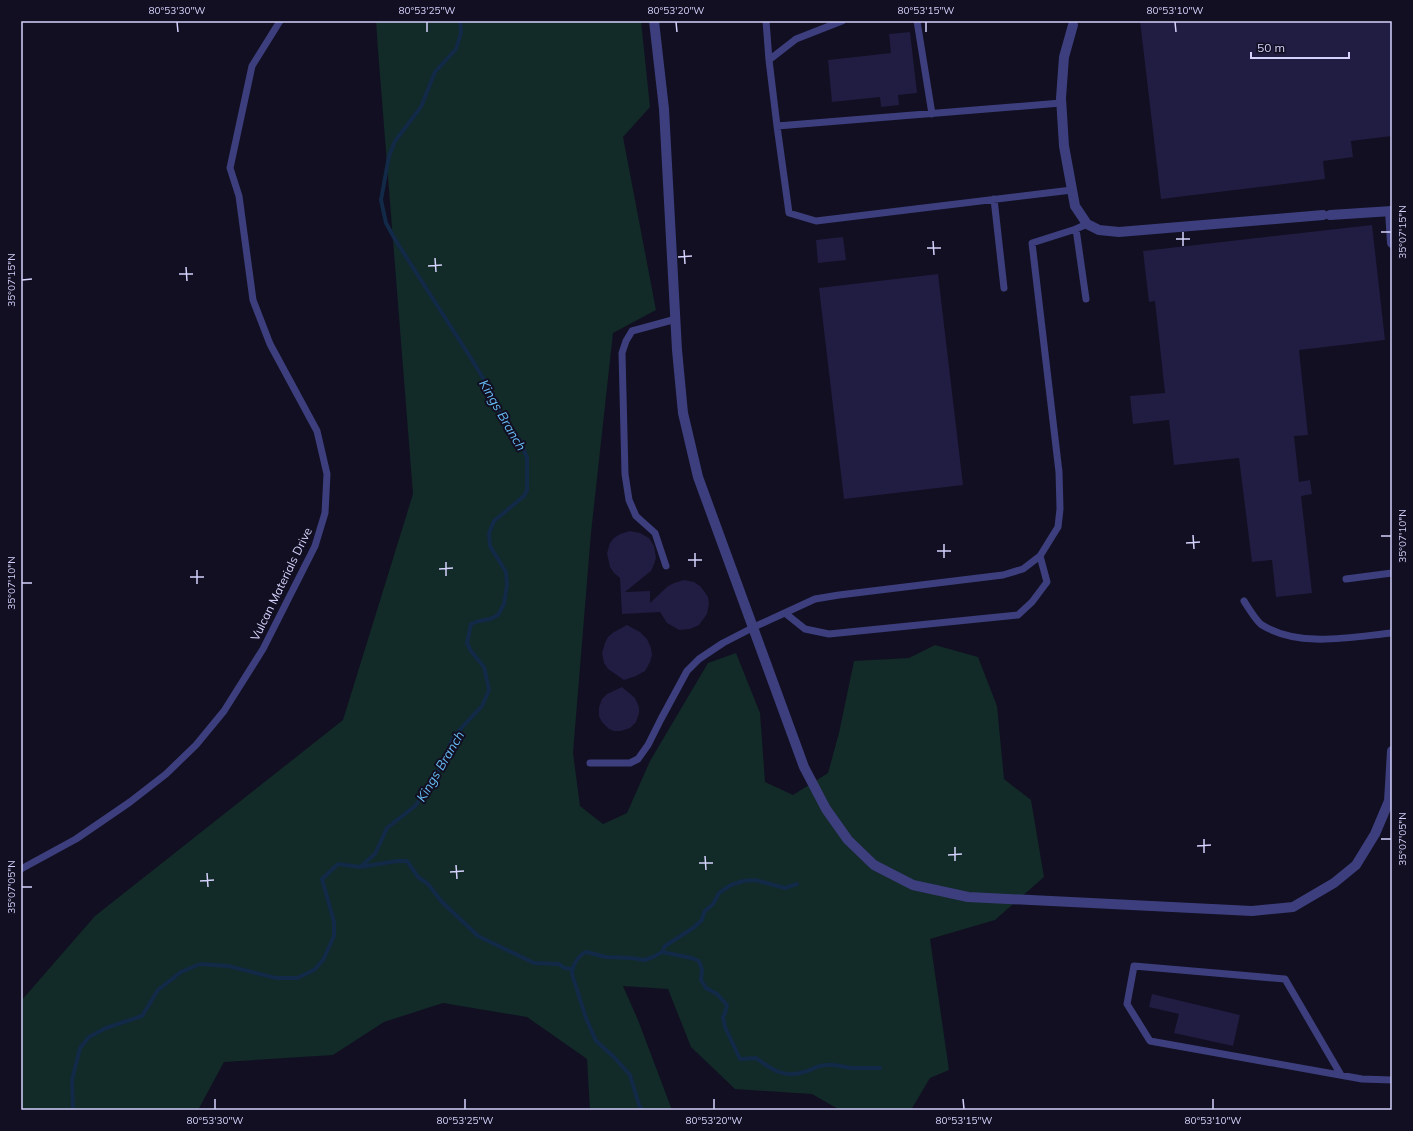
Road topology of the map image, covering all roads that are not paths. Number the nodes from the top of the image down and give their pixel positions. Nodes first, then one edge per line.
1 (280, 21) edge
2 (654, 21) edge
3 (766, 21) edge
4 (842, 21) edge
5 (917, 21) edge
6 (1073, 25) dead end
7 (769, 60) junction
8 (1061, 103) junction
9 (932, 114) junction
10 (776, 126) junction
11 (1072, 190) junction
12 (994, 199) junction
13 (1391, 211) edge
14 (1087, 224) junction
15 (1076, 229) junction
16 (1392, 243) edge
17 (1004, 288) dead end
18 (1086, 299) dead end
19 (676, 319) junction
20 (1040, 556) junction
21 (666, 566) dead end
22 (1392, 573) edge
23 (1346, 578) dead end
24 (1244, 601) dead end
25 (785, 613) junction
26 (754, 627) junction
27 (1392, 633) edge
28 (1392, 751) edge
29 (590, 763) dead end
30 (21, 869) edge
31 (1341, 1075) junction
32 (1392, 1080) edge

1 - 30 lane, Vulcan Materials Drive
2 - 19 street
3 - 7 lane
4 - 7 lane
5 - 9 lane
6 - 8 street
7 - 10 lane
8 - 9 lane
8 - 11 street
9 - 10 lane
10 - 12 lane
11 - 12 lane
11 - 14 street
12 - 17 lane
13 - 14 street
13 - 16 street
14 - 15 lane
15 - 18 lane
15 - 20 lane
19 - 21 lane
19 - 26 street
20 - 25 lane
20 - 25 lane
22 - 23 lane
24 - 27 lane
25 - 26 lane
26 - 28 street
26 - 29 lane
31 - 31 lane
31 - 32 lane

